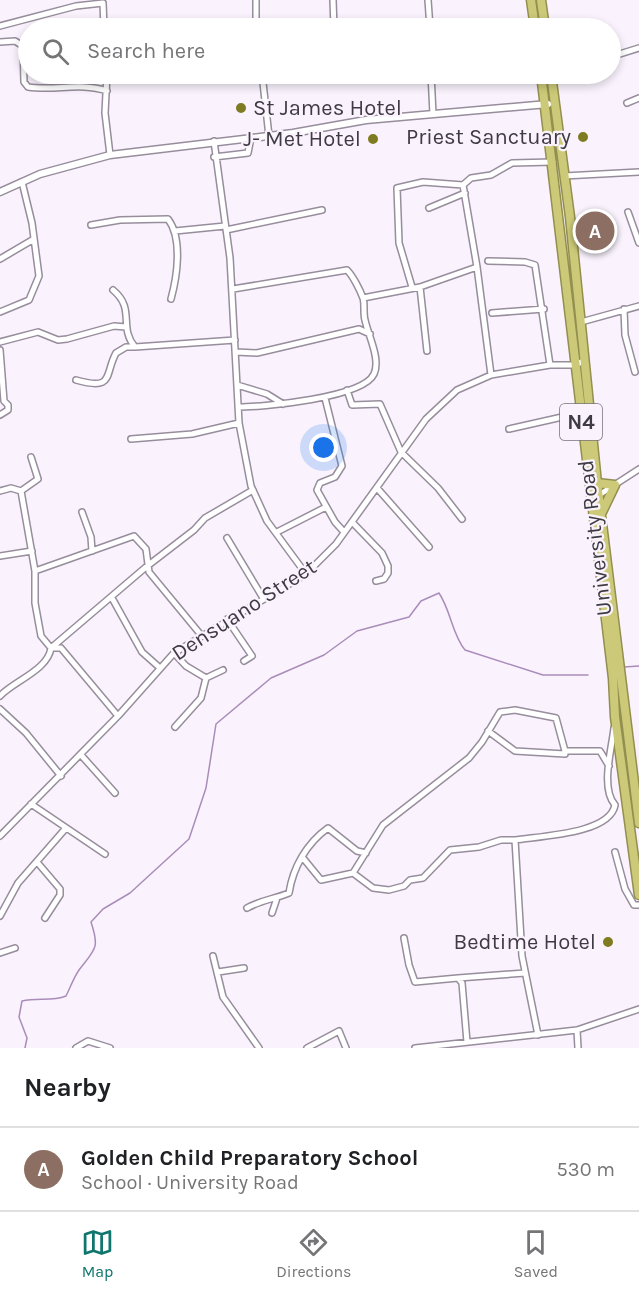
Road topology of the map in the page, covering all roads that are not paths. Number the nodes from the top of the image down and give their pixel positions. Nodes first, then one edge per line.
1 (256, 0) edge
2 (333, 0) edge
3 (428, 0) edge
4 (531, 0) edge
5 (541, 0) edge
6 (104, 1) edge
7 (30, 18) edge
8 (104, 18) edge
9 (256, 18) edge
10 (334, 18) edge
11 (429, 18) edge
12 (534, 18) edge
13 (544, 18) edge
14 (18, 21) edge
15 (0, 26) edge
16 (0, 42) edge
17 (18, 42) edge
18 (639, 48) edge
19 (621, 54) edge
20 (26, 84) edge
21 (107, 84) edge
22 (263, 84) edge
23 (431, 84) edge
24 (546, 84) edge
25 (549, 84) edge
26 (107, 91) junction
27 (639, 98) edge
28 (555, 103) junction
29 (627, 103) dead end
30 (545, 104) junction
31 (433, 114) junction
32 (269, 136) junction
33 (251, 137) junction
34 (214, 141) junction
35 (110, 155) junction
36 (214, 157) junction
37 (553, 162) junction
38 (639, 172) edge
39 (564, 176) junction
40 (22, 182) junction
41 (463, 185) junction
42 (0, 192) edge
43 (465, 193) junction
44 (429, 208) dead end
45 (322, 210) dead end
46 (628, 212) dead end
47 (91, 225) dead end
48 (225, 228) junction
49 (175, 231) junction
50 (34, 239) junction
51 (639, 243) edge
52 (0, 259) edge
53 (488, 261) dead end
54 (477, 267) junction
55 (412, 287) junction
56 (420, 287) junction
57 (233, 289) junction
58 (114, 290) dead end
59 (363, 298) junction
60 (171, 299) dead end
61 (639, 306) edge
62 (544, 309) junction
63 (624, 309) junction
64 (0, 312) edge
65 (492, 313) dead end
66 (365, 321) junction
67 (580, 322) junction
68 (126, 327) junction
69 (359, 329) junction
70 (370, 334) junction
71 (235, 340) junction
72 (0, 342) edge
73 (135, 347) junction
74 (0, 350) edge
75 (427, 351) dead end
76 (236, 352) junction
77 (580, 363) junction
78 (550, 365) junction
79 (635, 372) dead end
80 (491, 375) junction
81 (76, 380) dead end
82 (237, 385) junction
83 (347, 390) junction
84 (325, 398) junction
85 (2, 402) edge
86 (285, 404) junction
87 (238, 407) junction
88 (580, 412) junction
89 (0, 415) edge
90 (239, 423) junction
91 (509, 429) dead end
92 (131, 439) dead end
93 (401, 452) junction
94 (31, 457) dead end
95 (639, 469) edge
96 (597, 483) junction
97 (615, 485) junction
98 (377, 488) junction
99 (254, 490) junction
100 (0, 491) edge
101 (21, 491) junction
102 (599, 495) junction
103 (591, 500) junction
104 (326, 507) junction
105 (82, 512) dead end
106 (602, 513) junction
107 (462, 519) dead end
108 (352, 522) junction
109 (277, 532) junction
110 (344, 532) junction
111 (227, 537) dead end
112 (429, 547) dead end
113 (32, 551) junction
114 (92, 551) junction
115 (0, 556) edge
116 (146, 567) junction
117 (36, 571) junction
118 (306, 574) junction
119 (376, 581) dead end
120 (112, 598) junction
121 (263, 598) junction
122 (227, 619) junction
123 (201, 635) junction
124 (51, 648) junction
125 (174, 653) junction
126 (244, 662) dead end
127 (160, 668) junction
128 (223, 670) dead end
129 (206, 678) junction
130 (0, 696) edge
131 (0, 709) edge
132 (118, 716) junction
133 (615, 717) junction
134 (175, 727) dead end
135 (488, 731) junction
136 (565, 751) junction
137 (81, 755) junction
138 (609, 766) junction
139 (628, 771) junction
140 (61, 776) junction
141 (630, 788) junction
142 (115, 793) dead end
143 (31, 804) junction
144 (639, 823) edge
145 (66, 828) junction
146 (0, 836) edge
147 (515, 840) junction
148 (615, 852) dead end
149 (366, 853) junction
150 (105, 854) dead end
151 (303, 858) junction
152 (37, 862) junction
153 (352, 873) junction
154 (639, 895) edge
155 (277, 898) junction
156 (639, 905) edge
157 (247, 908) dead end
158 (272, 913) dead end
159 (0, 916) edge
160 (45, 918) dead end
161 (404, 938) dead end
162 (15, 948) dead end
163 (0, 953) edge
164 (213, 956) dead end
165 (244, 968) dead end
166 (218, 972) junction
167 (525, 973) junction
168 (458, 978) junction
169 (639, 1009) edge
170 (577, 1030) junction
171 (538, 1035) junction
172 (482, 1041) junction
173 (467, 1042) junction
174 (76, 1048) edge
175 (111, 1048) edge
176 (259, 1048) edge
177 (307, 1048) edge
178 (346, 1048) edge
179 (418, 1048) edge
180 (483, 1048) edge
181 (578, 1048) edge

1 - 9 street
2 - 10 street
3 - 11 street
4 - 12 highway
5 - 13 highway
6 - 7 street
6 - 8 street
14 - 15 street
16 - 17 street
18 - 19 street
20 - 26 street
21 - 26 street
22 - 32 street
23 - 31 street
24 - 30 highway, University Road / N4
25 - 28 highway, University Road / N4
26 - 35 street
27 - 29 street
28 - 30 street
28 - 39 highway, University Road / N4
30 - 31 street
30 - 37 highway, University Road / N4
31 - 32 street
32 - 33 street
33 - 34 street
33 - 36 street
34 - 35 street
34 - 36 street
35 - 40 street
36 - 48 street
37 - 41 street
37 - 77 highway, University Road / N4
38 - 39 street
39 - 67 highway, University Road / N4
40 - 42 street
40 - 50 street
41 - 43 street
41 - 55 street
43 - 44 street
43 - 54 street
45 - 48 street
46 - 51 street
47 - 49 street
48 - 49 street
48 - 57 street
49 - 60 street
50 - 52 street
50 - 64 street
53 - 62 street
54 - 56 street
54 - 80 street
55 - 56 street
55 - 59 street
56 - 75 street
57 - 59 street
57 - 71 street
58 - 68 street
59 - 66 street
61 - 63 street
62 - 65 street
62 - 78 street
63 - 67 street
63 - 79 street
66 - 69 street
66 - 70 street
67 - 77 highway, University Road / N4
68 - 72 street
68 - 73 street
69 - 70 street
69 - 76 street
70 - 83 street
71 - 73 street
71 - 76 street
73 - 81 street
74 - 85 street
76 - 82 street
77 - 78 street, Densuano Street
77 - 88 highway, University Road / N4
77 - 96 highway, University Road / N4
78 - 80 street, Densuano Street
80 - 93 street, Densuano Street
82 - 86 street
82 - 87 street
83 - 84 street
83 - 93 street
84 - 86 street
84 - 104 street
85 - 89 street
86 - 87 street
87 - 90 street
88 - 91 street
88 - 103 highway, University Road / N4
90 - 92 street
90 - 99 street
93 - 98 street, Densuano Street
93 - 107 street
94 - 101 street
95 - 97 street
96 - 97 highway
96 - 102 highway, University Road / N4
97 - 102 street
97 - 106 highway
98 - 108 street, Densuano Street
98 - 112 street
99 - 109 street
99 - 116 street
100 - 101 street
101 - 113 street
102 - 103 street
102 - 106 highway, University Road / N4
103 - 133 highway, University Road / N4
104 - 109 street
104 - 110 street
105 - 114 street
106 - 139 highway, University Road / N4
108 - 110 street, Densuano Street
108 - 119 street
109 - 118 street
110 - 118 street, Densuano Street
111 - 121 street
113 - 115 street
113 - 117 street
114 - 116 street
114 - 117 street
116 - 120 street
116 - 123 street
117 - 124 street
118 - 121 street, Densuano Street
120 - 124 street
120 - 127 street
121 - 122 street, Densuano Street
122 - 123 street, Densuano Street
122 - 126 street
123 - 125 street, Densuano Street
124 - 130 street
124 - 132 street
125 - 127 street, Densuano Street
125 - 129 street
127 - 132 street, Densuano Street
128 - 129 street
129 - 134 street
131 - 140 street
132 - 137 street, Densuano Street
133 - 138 street
133 - 139 highway, University Road / N4
135 - 136 street
135 - 136 street
135 - 149 street
136 - 138 street
137 - 140 street, Densuano Street
137 - 142 street
138 - 147 street
139 - 141 highway, University Road / N4
140 - 143 street, Densuano Street
141 - 144 highway, University Road / N4
141 - 154 highway, University Road / N4
143 - 145 street
143 - 146 street, Densuano Street
145 - 150 street
145 - 152 street
147 - 153 street
147 - 167 street
148 - 156 street
149 - 151 street
149 - 153 street
151 - 153 street
151 - 155 street
152 - 159 street
152 - 160 street
155 - 157 street
155 - 158 street
161 - 168 street
162 - 163 street
164 - 166 street
165 - 166 street
166 - 176 street
167 - 168 street
167 - 171 street
168 - 173 street
169 - 170 street
170 - 171 street
170 - 181 street
171 - 172 street
172 - 173 street
172 - 180 street
173 - 179 street
174 - 175 street
177 - 178 street

